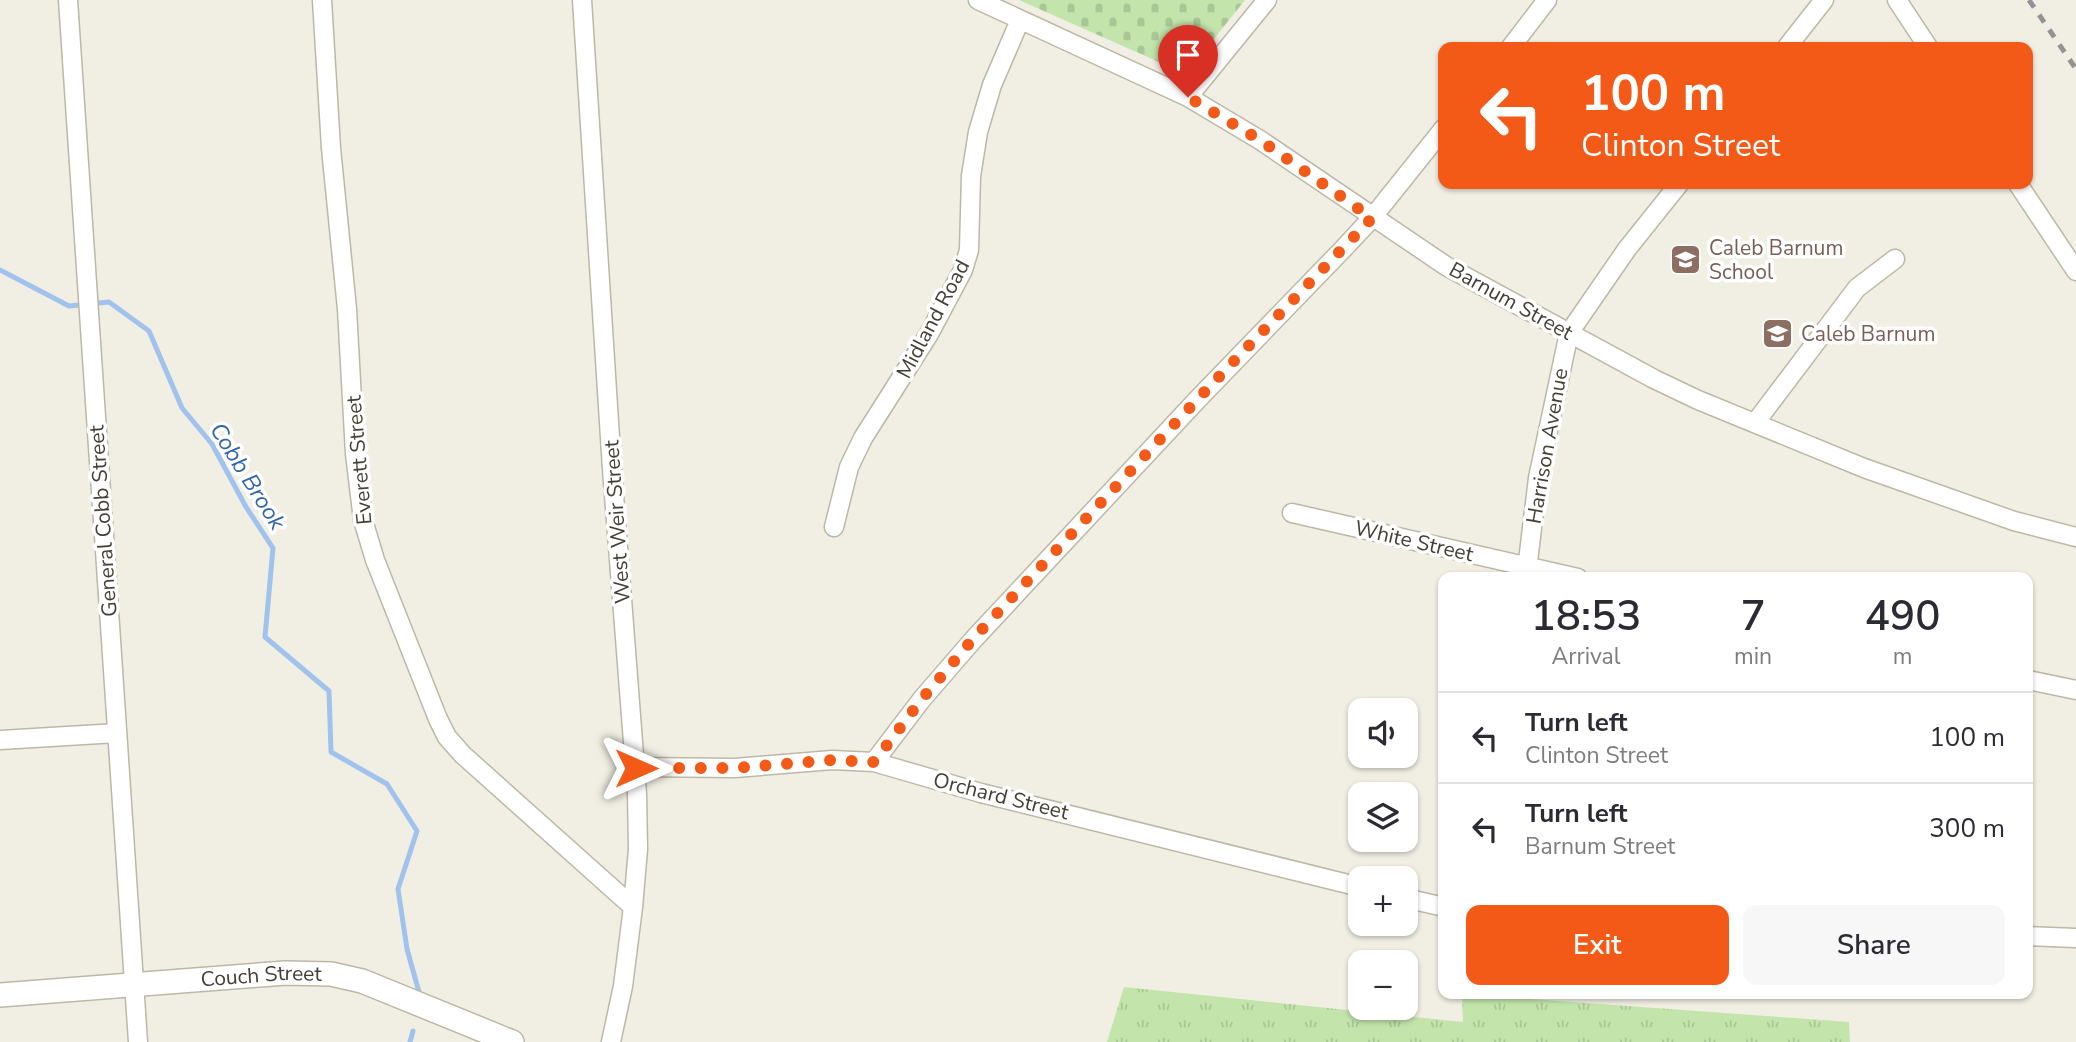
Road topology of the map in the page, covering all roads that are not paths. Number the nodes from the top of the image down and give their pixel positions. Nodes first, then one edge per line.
1 (68, 0) edge
2 (322, 0) edge
3 (582, 0) edge
4 (978, 0) edge
5 (1267, 0) edge
6 (1547, 0) edge
7 (1824, 0) edge
8 (1897, 0) edge
9 (1020, 20) junction
10 (1515, 42) edge
11 (1791, 42) edge
12 (1925, 42) edge
13 (1188, 97) junction
14 (1438, 136) edge
15 (1675, 189) edge
16 (2021, 189) edge
17 (1372, 218) junction
18 (1895, 259) dead end
19 (2076, 271) edge
20 (1569, 333) junction
21 (1755, 424) junction
22 (1292, 513) dead end
23 (834, 527) dead end
24 (2076, 537) edge
25 (1527, 572) edge
26 (2033, 681) edge
27 (2076, 690) edge
28 (117, 733) junction
29 (0, 740) edge
30 (874, 762) junction
31 (636, 768) junction
32 (1348, 884) edge
33 (1418, 901) edge
34 (1438, 906) edge
35 (633, 907) junction
36 (2033, 936) edge
37 (2076, 939) edge
38 (134, 984) junction
39 (0, 995) edge
40 (138, 1042) edge
41 (512, 1042) edge
42 (611, 1042) edge

1 - 28 street, General Cobb Street
2 - 35 street, Everett Street
3 - 31 street, West Weir Street
4 - 9 street, Barnum Street
5 - 13 street
6 - 10 street
7 - 11 street
8 - 12 street
9 - 13 street, Barnum Street
9 - 23 street, Midland Road
13 - 17 street, Barnum Street
14 - 17 street
15 - 20 street, Harrison Avenue
16 - 19 street
17 - 20 street, Barnum Street
17 - 30 street
18 - 21 street
20 - 21 street, Barnum Street
20 - 25 street, Harrison Avenue
21 - 24 street, Barnum Street
22 - 25 street, White Street
26 - 27 street
28 - 29 street
28 - 38 street, General Cobb Street
30 - 31 street, Orchard Street
30 - 32 street, Orchard Street
31 - 35 street, West Weir Street
33 - 34 street
35 - 42 street, West Weir Street
36 - 37 street
38 - 39 street, Couch Street
38 - 40 street, General Cobb Street
38 - 41 street, Couch Street

